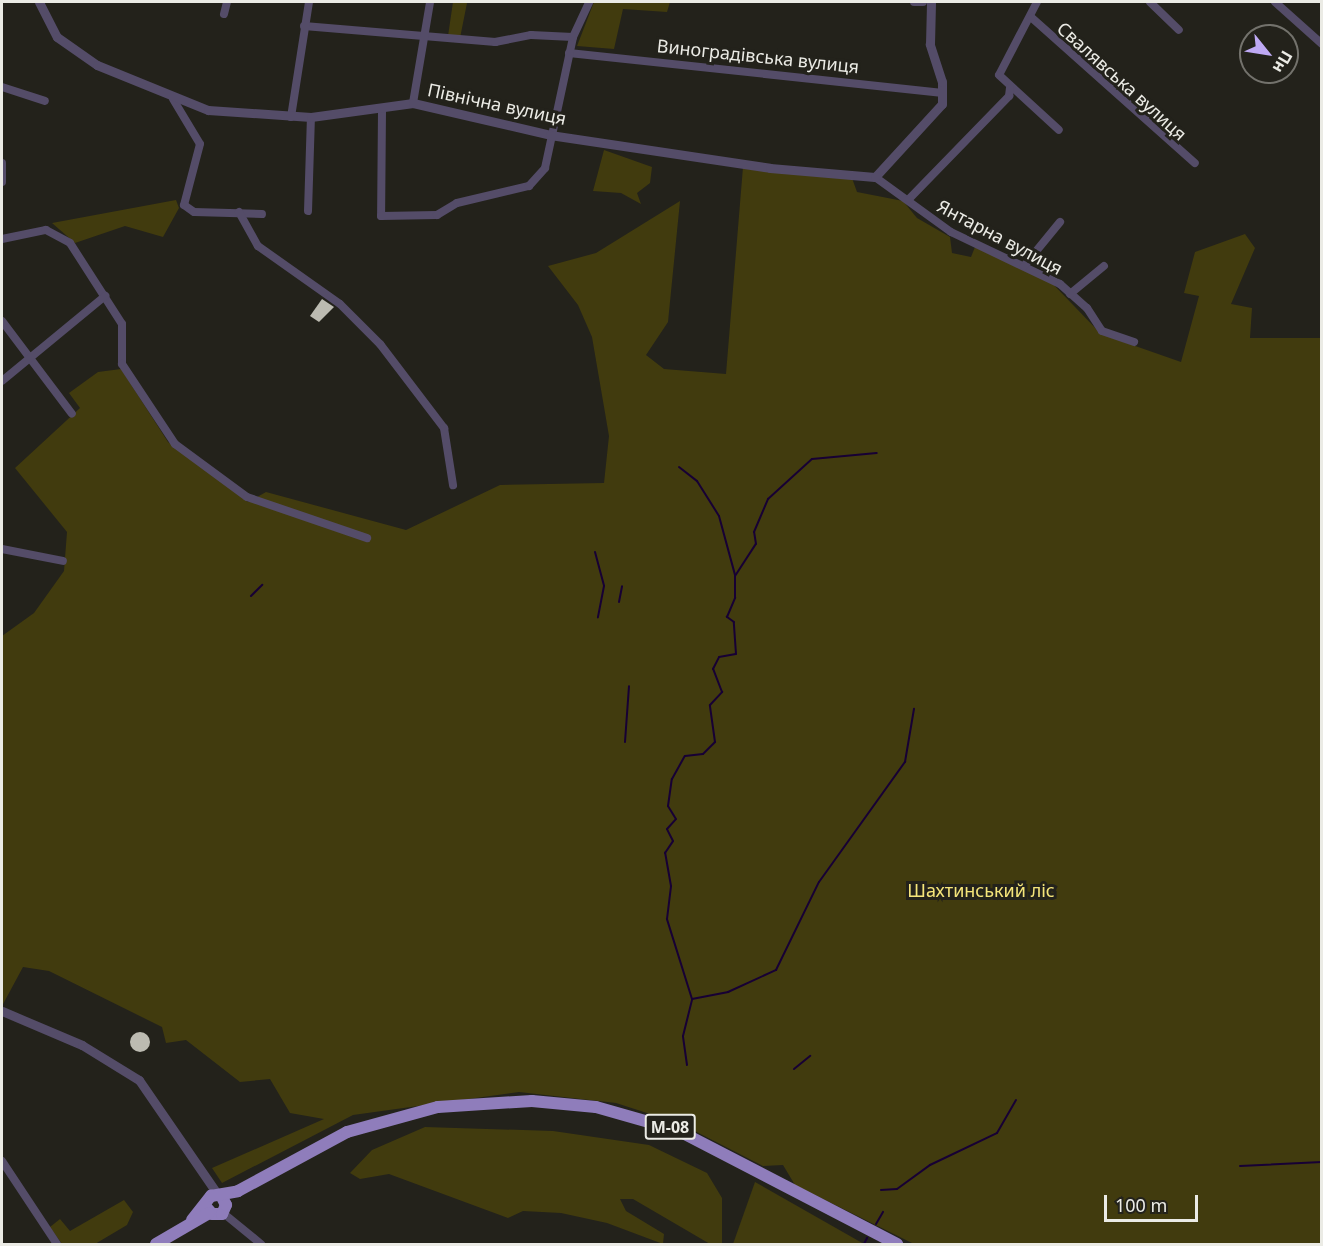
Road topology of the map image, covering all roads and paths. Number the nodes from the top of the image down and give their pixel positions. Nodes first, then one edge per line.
1 (39, 2) edge
2 (227, 2) edge
3 (309, 2) edge
4 (430, 2) edge
5 (589, 2) edge
6 (914, 2) edge
7 (923, 2) edge
8 (931, 2) edge
9 (1037, 2) edge
10 (1150, 2) edge
11 (1275, 2) edge
12 (225, 14) dead end
13 (1032, 18) junction
14 (304, 26) junction
15 (1179, 30) dead end
16 (573, 37) junction
17 (420, 38) junction
18 (1322, 44) edge
19 (569, 53) junction
20 (2, 87) edge
21 (1010, 88) junction
22 (943, 93) junction
23 (173, 99) junction
24 (45, 101) dead end
25 (412, 103) junction
26 (382, 111) junction
27 (291, 117) junction
28 (311, 117) junction
29 (1059, 130) dead end
30 (550, 135) junction
31 (2, 163) edge
32 (1195, 163) dead end
33 (875, 177) junction
34 (2, 182) edge
35 (909, 199) junction
36 (308, 211) dead end
37 (239, 212) junction
38 (262, 214) dead end
39 (1059, 222) dead end
40 (2, 239) edge
41 (1024, 266) junction
42 (1104, 266) dead end
43 (1070, 294) junction
44 (105, 296) junction
45 (2, 321) edge
46 (1134, 342) dead end
47 (31, 356) junction
48 (2, 381) edge
49 (72, 414) dead end
50 (453, 484) dead end
51 (367, 538) dead end
52 (3, 548) edge
53 (63, 561) dead end
54 (2, 1011) edge
55 (2, 1161) edge
56 (217, 1204) junction
57 (57, 1245) edge
58 (156, 1245) edge
59 (261, 1245) edge
60 (897, 1245) edge

1 - 23 street, Північна вулиця
2 - 12 street
3 - 14 street
4 - 17 street
5 - 16 street
6 - 7 street
8 - 22 street
9 - 13 street
10 - 15 street
11 - 18 street
13 - 21 street
13 - 32 street, Свалявська вулиця
14 - 17 street
14 - 27 street
16 - 17 street
16 - 19 street
17 - 25 street
19 - 22 street, Виноградівська вулиця
19 - 30 street
20 - 24 street
21 - 29 street
21 - 35 street
22 - 33 street
23 - 27 street, Північна вулиця
23 - 37 street
25 - 26 street, Північна вулиця
25 - 30 street, Північна вулиця
26 - 28 street, Північна вулиця
26 - 30 street
27 - 28 street, Північна вулиця
28 - 36 street
30 - 33 street, Північна вулиця
31 - 34 street
33 - 35 street, Північна вулиця
35 - 41 street, Янтарна вулиця
37 - 38 street
37 - 50 street
39 - 41 street
40 - 44 street
41 - 43 street, Янтарна вулиця
42 - 43 street
43 - 46 street, Янтарна вулиця
44 - 47 street
44 - 51 street
45 - 47 street
47 - 48 street
47 - 49 street
52 - 53 street
54 - 56 street
55 - 57 street
56 - 58 highway
56 - 59 street
56 - 60 highway, М-08

